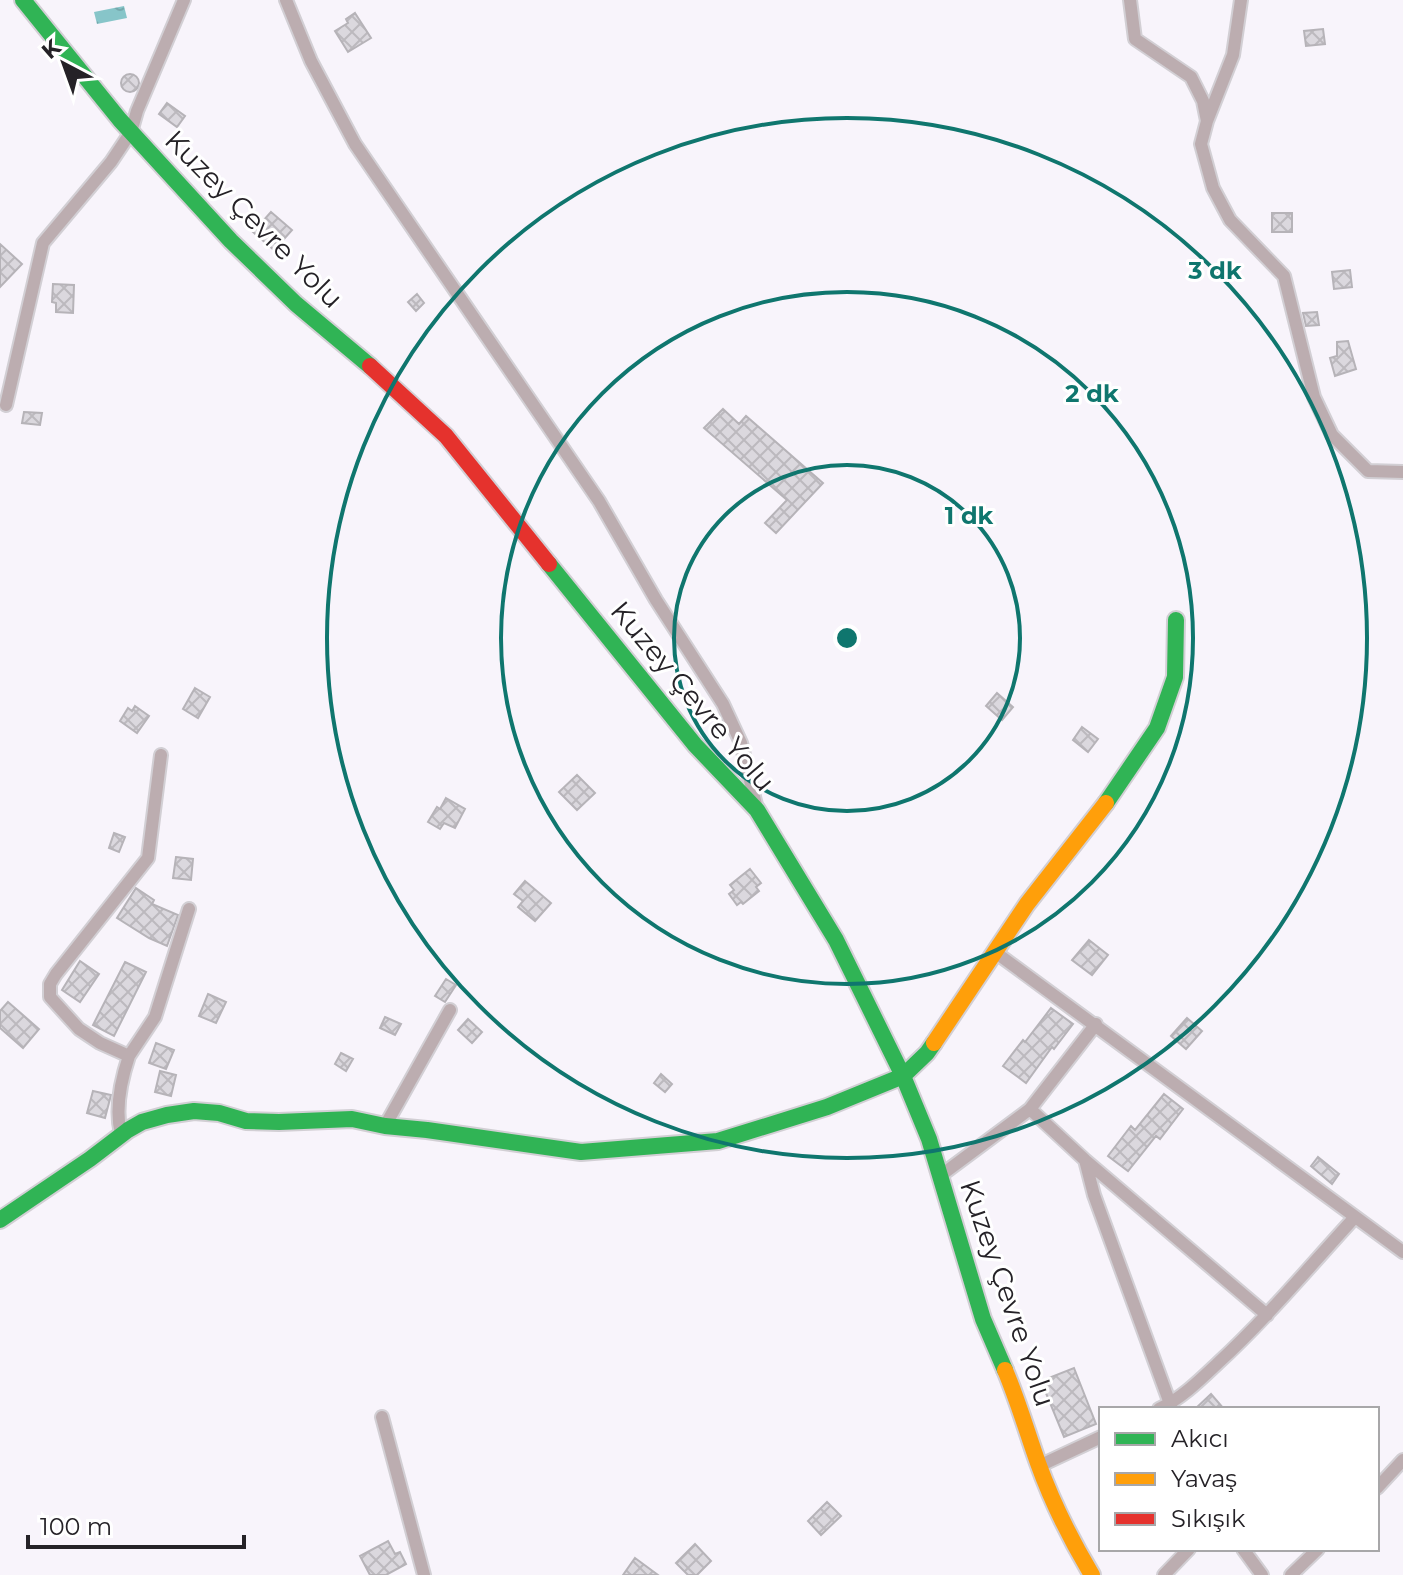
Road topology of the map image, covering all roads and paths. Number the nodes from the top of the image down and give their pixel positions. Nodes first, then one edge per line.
1 (23, 0) edge
2 (184, 0) edge
3 (286, 0) edge
4 (1130, 0) edge
5 (1241, 0) edge
6 (1207, 121) junction
7 (131, 132) junction
8 (6, 405) dead end
9 (1403, 472) edge
10 (1176, 620) dead end
11 (161, 755) dead end
12 (757, 810) junction
13 (189, 909) dead end
14 (995, 952) junction
15 (450, 1010) dead end
16 (1096, 1024) junction
17 (129, 1056) junction
18 (903, 1076) junction
19 (1030, 1109) junction
20 (385, 1126) junction
21 (121, 1134) junction
22 (1085, 1160) junction
23 (940, 1176) junction
24 (1355, 1217) junction
25 (0, 1220) edge
26 (1403, 1252) edge
27 (1267, 1315) junction
28 (1167, 1407) edge
29 (382, 1417) dead end
30 (1099, 1438) edge
31 (1403, 1460) edge
32 (1039, 1466) junction
33 (1379, 1486) edge
34 (1187, 1551) edge
35 (1244, 1551) edge
36 (1316, 1551) edge
37 (1090, 1573) edge
38 (424, 1575) edge
39 (1164, 1575) edge
40 (1262, 1575) edge
41 (1291, 1575) edge

1 - 7 main road, Kuzey Çevre Yolu
2 - 7 street
3 - 12 street
4 - 6 street
5 - 6 street
6 - 9 street
7 - 8 street
7 - 12 main road, Kuzey Çevre Yolu
10 - 14 main road
11 - 17 street
12 - 18 main road, Kuzey Çevre Yolu
13 - 17 street
14 - 16 street
14 - 18 main road
15 - 20 street
16 - 19 street
16 - 24 street
17 - 21 street
18 - 20 main road
18 - 23 main road, Kuzey Çevre Yolu
19 - 22 street
19 - 23 street
20 - 21 main road
21 - 25 main road
22 - 27 street
22 - 28 street
23 - 32 main road, Kuzey Çevre Yolu
24 - 26 street
24 - 27 street
27 - 28 street
29 - 38 street
30 - 32 street
31 - 33 street
32 - 37 main road, Kuzey Çevre Yolu
34 - 39 street
35 - 40 street
36 - 41 street

